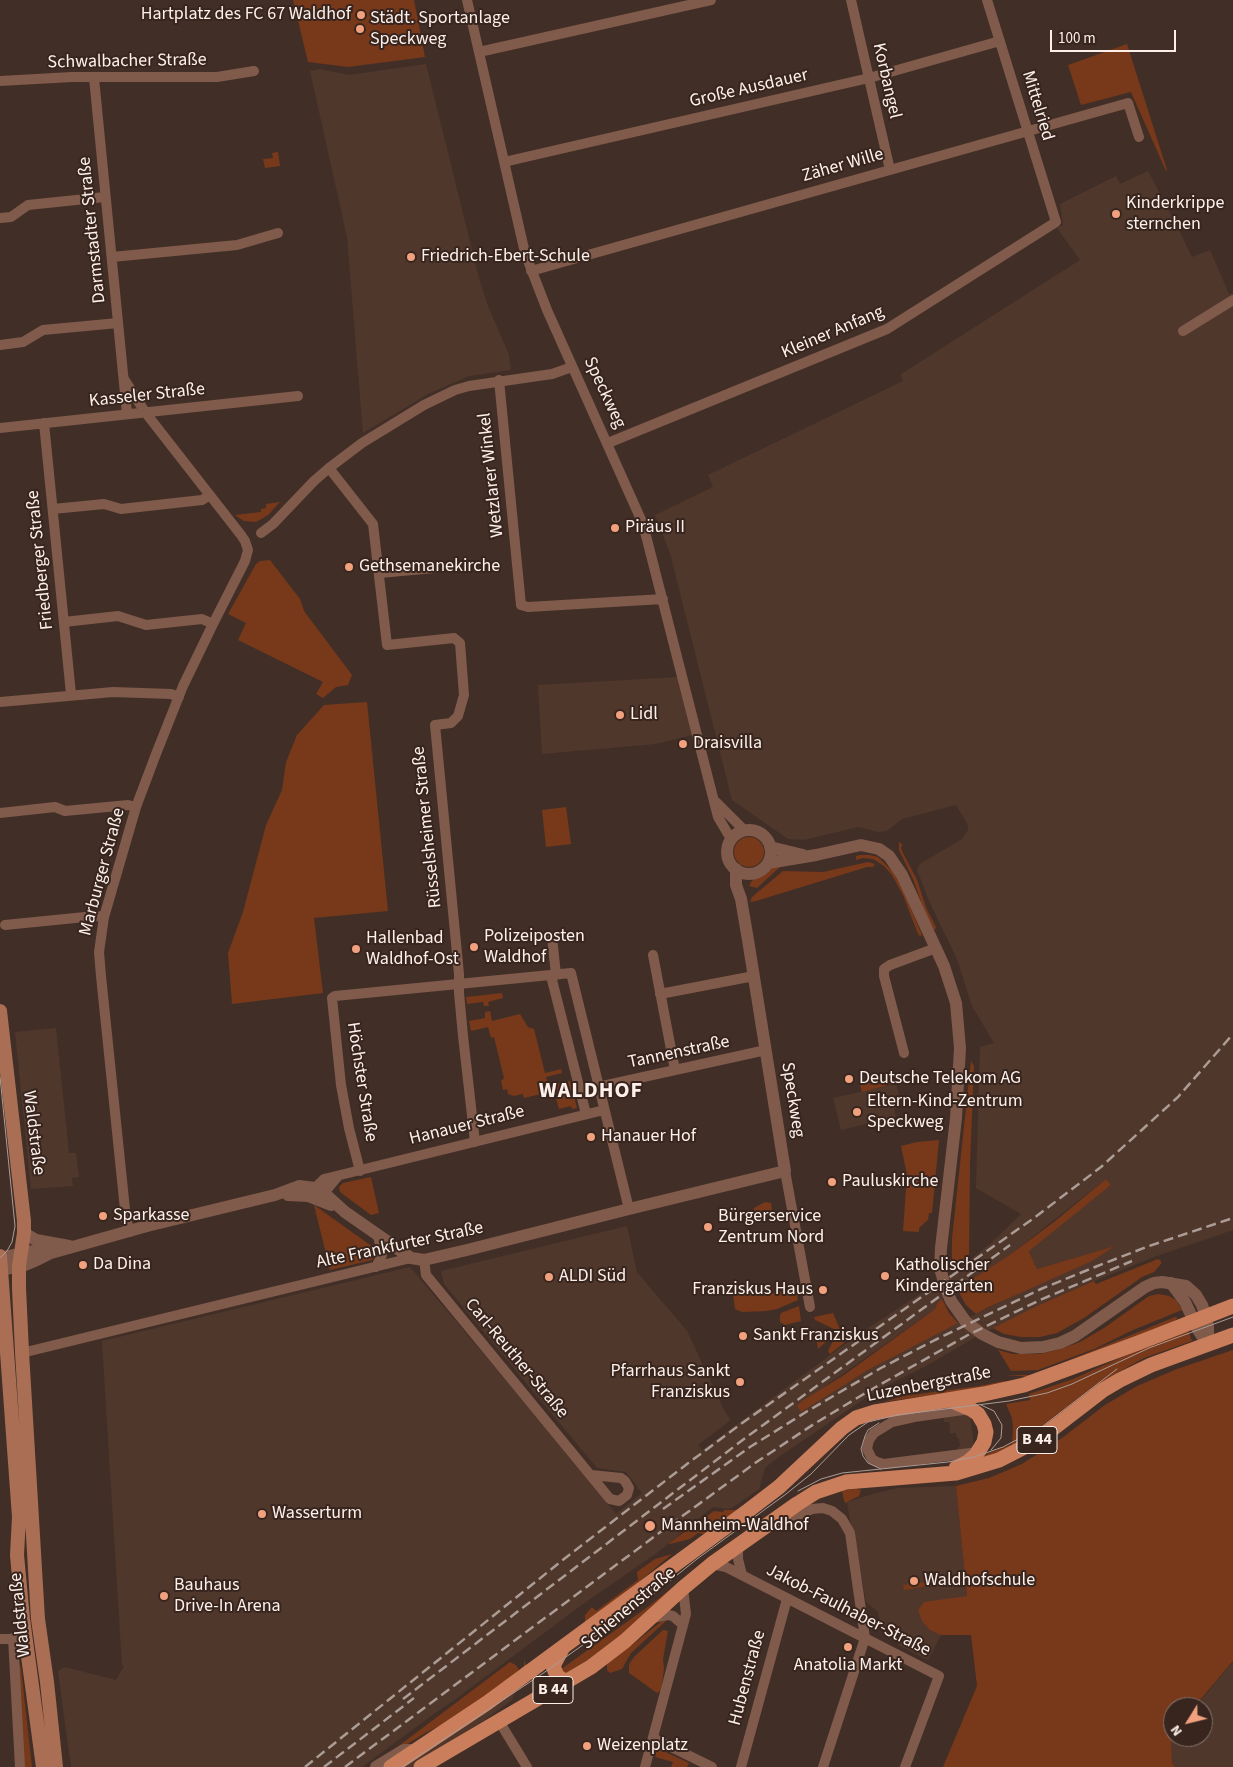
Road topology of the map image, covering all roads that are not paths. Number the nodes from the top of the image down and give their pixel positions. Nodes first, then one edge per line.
1 (467, 0) edge
2 (710, 0) edge
3 (851, 0) edge
4 (987, 0) edge
5 (1000, 41) junction
6 (479, 52) junction
7 (254, 71) dead end
8 (94, 78) junction
9 (869, 78) junction
10 (0, 81) edge
11 (1027, 131) junction
12 (1139, 137) dead end
13 (504, 162) junction
14 (890, 170) junction
15 (105, 197) junction
16 (0, 218) edge
17 (1056, 222) joint
18 (278, 232) dead end
19 (112, 257) junction
20 (532, 271) junction
21 (1233, 300) edge
22 (118, 323) junction
23 (1183, 331) dead end
24 (0, 345) edge
25 (572, 367) junction
26 (124, 379) junction
27 (499, 380) junction
28 (298, 396) dead end
29 (145, 412) junction
30 (127, 414) junction
31 (44, 423) junction
32 (0, 428) edge
33 (608, 443) junction
34 (329, 468) junction
35 (210, 495) junction
36 (52, 509) junction
37 (261, 533) dead end
38 (245, 541) joint
39 (434, 568) dead end
40 (380, 573) junction
41 (663, 599) junction
42 (64, 622) junction
43 (213, 624) junction
44 (71, 694) junction
45 (179, 697) junction
46 (0, 702) edge
47 (714, 799) junction
48 (136, 808) junction
49 (0, 813) edge
50 (744, 830) junction
51 (731, 839) junction
52 (770, 847) junction
53 (810, 856) junction
54 (768, 863) junction
55 (736, 869) junction
56 (750, 874) junction
57 (741, 899) junction
58 (104, 917) junction
59 (6, 925) dead end
60 (552, 937) dead end
61 (936, 948) junction
62 (653, 955) dead end
63 (553, 976) junction
64 (754, 976) junction
65 (459, 984) junction
66 (660, 994) junction
67 (0, 1011) edge
68 (766, 1050) junction
69 (904, 1053) dead end
70 (675, 1070) junction
71 (598, 1087) junction
72 (604, 1110) junction
73 (586, 1114) junction
74 (475, 1142) junction
75 (360, 1171) junction
76 (785, 1171) junction
77 (319, 1193) junction
78 (629, 1208) junction
79 (130, 1232) junction
80 (24, 1233) junction
81 (378, 1235) junction
82 (74, 1247) junction
83 (417, 1259) junction
84 (20, 1260) junction
85 (0, 1263) edge
86 (376, 1267) junction
87 (1233, 1306) edge
88 (810, 1307) dead end
89 (1200, 1319) junction
90 (1233, 1335) edge
91 (1208, 1344) junction
92 (22, 1352) junction
93 (4, 1368) edge
94 (950, 1400) junction
95 (971, 1409) junction
96 (978, 1452) junction
97 (591, 1475) dead end
98 (942, 1475) junction
99 (778, 1518) junction
100 (738, 1546) junction
101 (712, 1564) junction
102 (742, 1575) junction
103 (645, 1586) joint
104 (683, 1588) junction
105 (787, 1598) junction
106 (652, 1618) junction
107 (683, 1625) junction
108 (865, 1638) junction
109 (0, 1639) edge
110 (18, 1639) junction
111 (562, 1647) junction
112 (566, 1682) junction
113 (499, 1721) junction
114 (653, 1738) junction
115 (416, 1750) junction
116 (20, 1767) edge
117 (43, 1767) edge
118 (56, 1767) edge
119 (376, 1767) edge
120 (391, 1767) edge
121 (421, 1767) edge
122 (527, 1767) edge
123 (646, 1767) edge
124 (712, 1767) edge
125 (741, 1767) edge
126 (823, 1767) edge
127 (905, 1767) edge

1 - 6 street, Speckweg
2 - 6 street
3 - 9 street, Korbangel
4 - 5 street, Mittelried
5 - 9 street, Große Ausdauer
5 - 11 street, Mittelried
6 - 13 street, Speckweg
7 - 8 street, Schwalbacher Straße
8 - 10 street, Schwalbacher Straße
8 - 15 street, Darmstadter Straße
9 - 13 street, Große Ausdauer
9 - 14 street, Korbangel
11 - 12 street, Zäher Wille
11 - 14 street, Zäher Wille
11 - 17 street, Mittelried
13 - 20 street, Speckweg
14 - 20 street, Zäher Wille
15 - 16 street
15 - 19 street, Darmstadter Straße
17 - 33 street, Kleiner Anfang
18 - 19 street
19 - 22 street, Darmstadter Straße
20 - 25 street, Speckweg
21 - 23 street
22 - 24 street
22 - 26 street, Darmstadter Straße
25 - 27 street
25 - 33 street, Speckweg
26 - 29 street, Darmstadter Straße
26 - 30 street, Darmstadter Straße
27 - 34 street
27 - 41 street, Wetzlarer Winkel
28 - 29 street, Kasseler Straße
29 - 30 street, Kasseler Straße
29 - 35 street, Darmstadter Straße
30 - 31 street, Kasseler Straße
31 - 32 street, Kasseler Straße
31 - 36 street, Friedberger Straße
33 - 41 street, Speckweg
34 - 37 street
34 - 40 street, Rüsselsheimer Straße
35 - 36 street
35 - 38 street, Darmstadter Straße
36 - 42 street, Friedberger Straße
38 - 43 street, Marburger Straße
39 - 40 street
40 - 65 street, Rüsselsheimer Straße
41 - 47 street, Speckweg
42 - 43 street
42 - 44 street, Friedberger Straße
43 - 45 street, Marburger Straße
44 - 45 street
44 - 46 street
45 - 48 street, Marburger Straße
47 - 50 street, Speckweg
47 - 51 street, Speckweg
48 - 49 street
48 - 58 street, Marburger Straße
50 - 51 street
50 - 52 street, Speckweg
51 - 55 street, Speckweg
52 - 53 street
52 - 54 street
53 - 54 street
53 - 61 street
54 - 56 street
55 - 56 street
55 - 57 street, Speckweg
56 - 57 street, Speckweg
57 - 64 street, Speckweg
58 - 59 street
58 - 79 street, Marburger Straße
60 - 63 street
61 - 69 street
61 - 89 street
62 - 66 street
63 - 65 street
63 - 71 street
63 - 73 street
64 - 66 street
64 - 68 street, Speckweg
65 - 74 street, Rüsselsheimer Straße
65 - 75 street, Höchster Straße
66 - 70 street
67 - 80 main road, Waldstraße
68 - 70 street, Tannenstraße
68 - 76 street, Speckweg
70 - 71 street, Tannenstraße
71 - 72 street
72 - 73 street, Hanauer Straße
72 - 78 street
73 - 74 street, Hanauer Straße
74 - 75 street, Hanauer Straße
75 - 77 street, Hanauer Straße
76 - 78 street, Alte Frankfurter Straße
76 - 88 street, Speckweg
77 - 79 street
77 - 81 street
78 - 83 street, Alte Frankfurter Straße
79 - 82 street
80 - 82 street
80 - 84 main road, Waldstraße
81 - 83 street
81 - 86 street
82 - 84 street
83 - 86 street, Alte Frankfurter Straße
83 - 97 street, Carl-Reuther-Straße
84 - 85 street
84 - 92 main road, Waldstraße
85 - 93 main road, Waldstraße
86 - 92 street, Alte Frankfurter Straße
87 - 89 main road, Luzenbergstraße / B 44
89 - 91 street
89 - 94 main road, Luzenbergstraße / B 44
90 - 91 main road, B 44
91 - 98 main road, B 44
92 - 118 main road, Waldstraße
93 - 110 main road, Waldstraße
94 - 95 main road
94 - 103 main road, Luzenbergstraße / B 44
95 - 96 main road
95 - 96 street, Luzenbergstraße
96 - 98 main road
98 - 99 main road, Schienenstraße / B 44
99 - 100 main road, Schienenstraße / B 44
99 - 108 street, Schienenstraße
100 - 101 main road, Schienenstraße / B 44
100 - 102 street, Jakob-Faulhaber-Straße
101 - 102 street, Jakob-Faulhaber-Straße
101 - 104 main road, Schienenstraße / B 44
102 - 105 street, Jakob-Faulhaber-Straße
103 - 111 main road, Schienenstraße / B 44
104 - 106 main road, Schienenstraße / B 44
104 - 107 street
105 - 108 street, Jakob-Faulhaber-Straße
105 - 125 street, Hubenstraße
106 - 107 street
106 - 112 main road, Schienenstraße / B 44
107 - 114 street
108 - 126 street
108 - 127 street, Jakob-Faulhaber-Straße
109 - 110 street
110 - 116 street
110 - 117 main road, Waldstraße
111 - 112 main road, B 44
111 - 115 main road, Schienenstraße / B 44
112 - 113 main road, Schienenstraße / B 44
113 - 121 main road, Schienenstraße / B 44
113 - 122 street
114 - 123 street
114 - 124 street
115 - 119 street
115 - 120 main road, B 44

